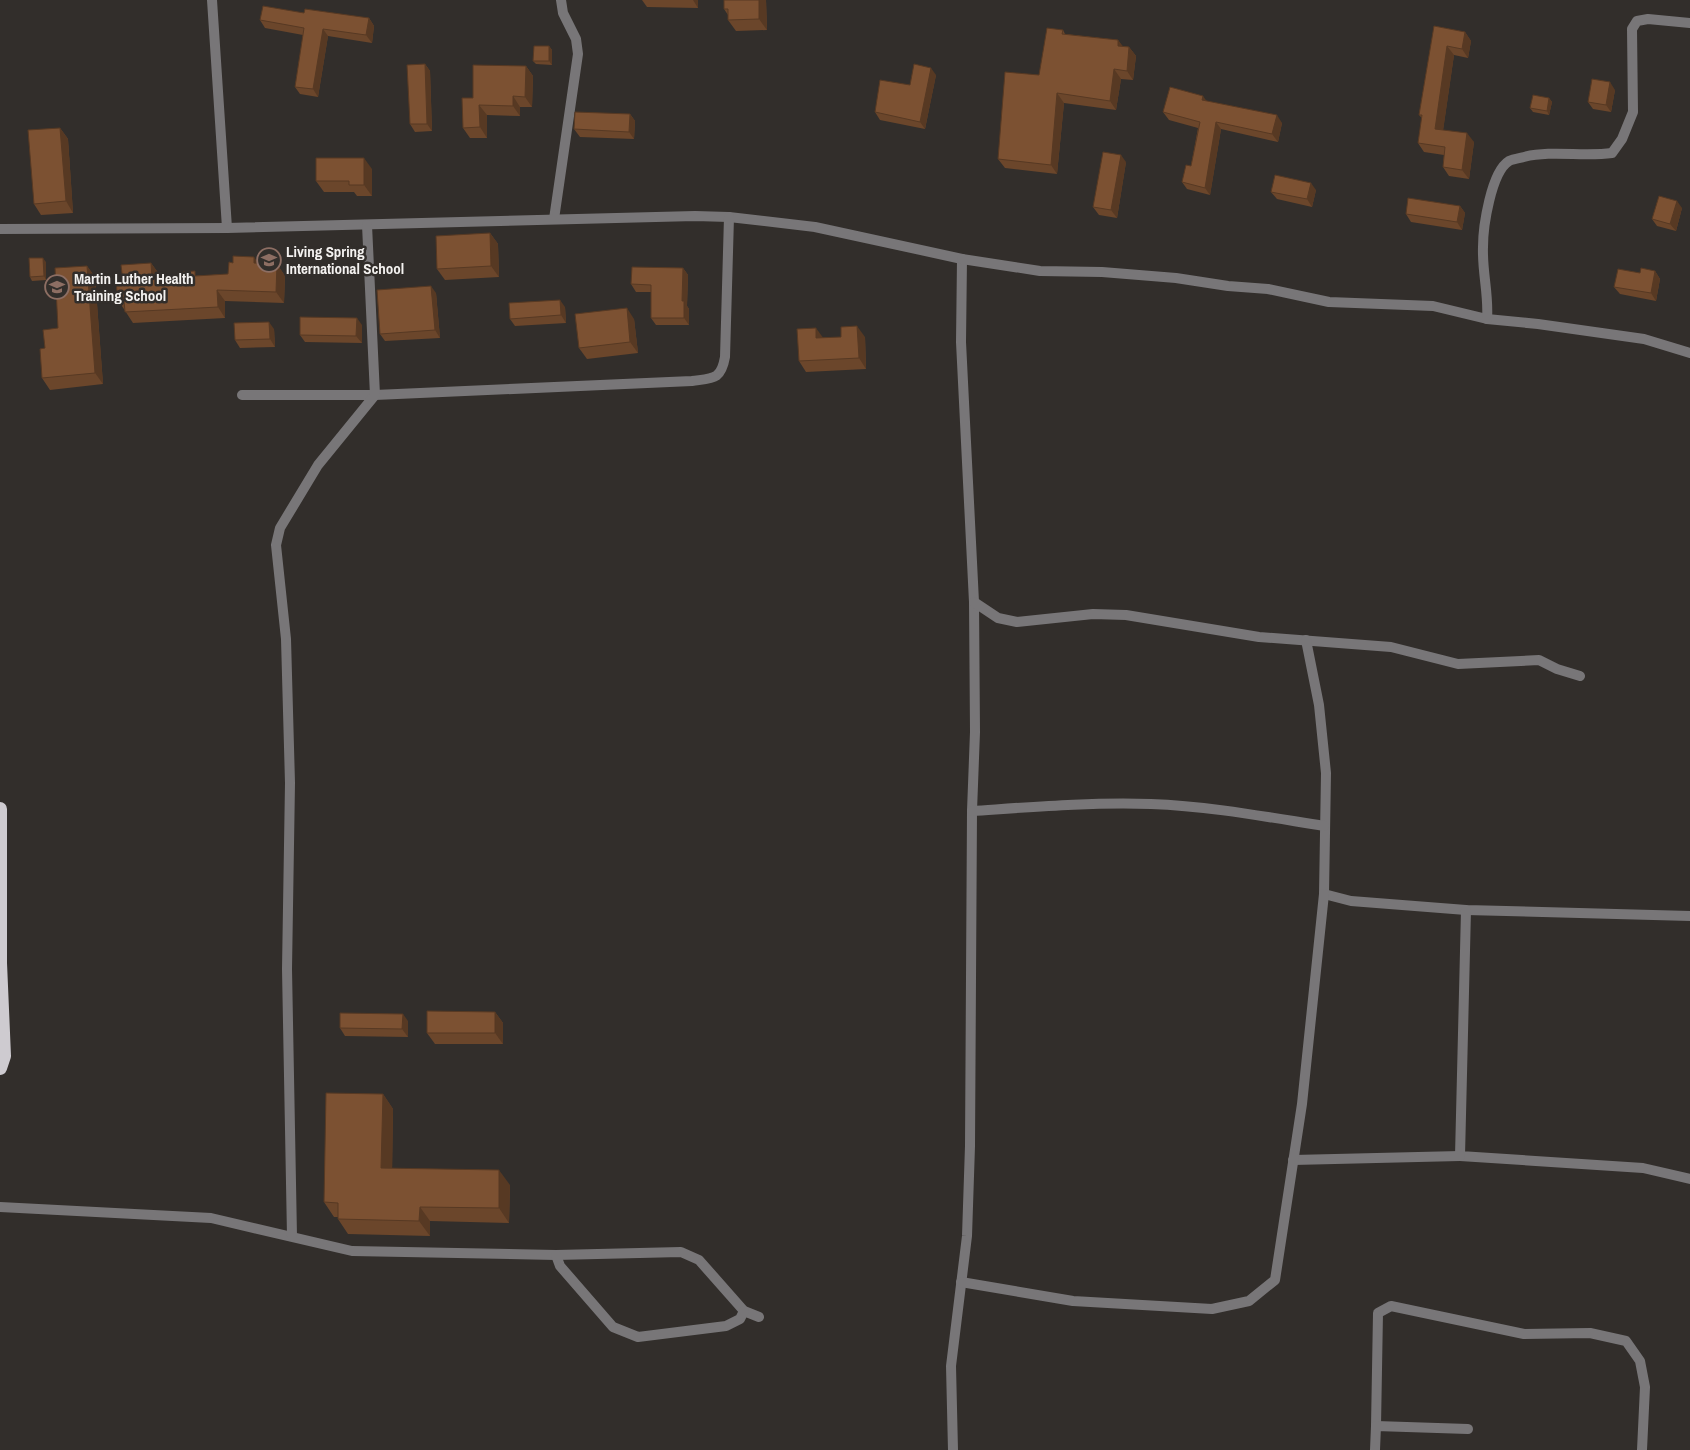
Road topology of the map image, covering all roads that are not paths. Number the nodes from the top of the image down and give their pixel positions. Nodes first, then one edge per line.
1 (212, 0) edge
2 (561, 0) edge
3 (1690, 23) edge
4 (729, 217) junction
5 (554, 219) junction
6 (367, 225) junction
7 (0, 228) edge
8 (227, 228) junction
9 (962, 259) junction
10 (1487, 319) junction
11 (1690, 353) edge
12 (242, 395) dead end
13 (375, 395) junction
14 (974, 602) junction
15 (1306, 640) junction
16 (1580, 676) dead end
17 (0, 809) edge
18 (972, 812) junction
19 (1324, 826) junction
20 (1324, 894) junction
21 (1466, 910) junction
22 (1690, 916) edge
23 (0, 1068) edge
24 (1460, 1156) junction
25 (1293, 1160) junction
26 (1690, 1178) edge
27 (0, 1207) edge
28 (292, 1236) junction
29 (556, 1255) junction
30 (961, 1282) junction
31 (744, 1311) junction
32 (759, 1317) dead end
33 (1376, 1426) junction
34 (1468, 1429) dead end
35 (953, 1450) edge
36 (1375, 1450) edge
37 (1642, 1450) edge

1 - 8 street
2 - 5 street
3 - 10 street
4 - 5 street
4 - 9 street
4 - 13 street
5 - 6 street
6 - 8 street
6 - 13 street
7 - 8 street
9 - 10 street
9 - 14 street
10 - 11 street
12 - 13 street
13 - 28 street
14 - 15 street
14 - 18 street
15 - 16 street
15 - 19 street
17 - 23 highway
18 - 19 street
18 - 30 street
19 - 20 street
20 - 21 street
20 - 25 street
21 - 22 street
21 - 24 street
24 - 25 street
24 - 26 street
25 - 30 street
27 - 28 street
28 - 29 street
29 - 31 street
29 - 31 street
30 - 35 street
31 - 32 street
33 - 34 street
33 - 36 street
33 - 37 street

